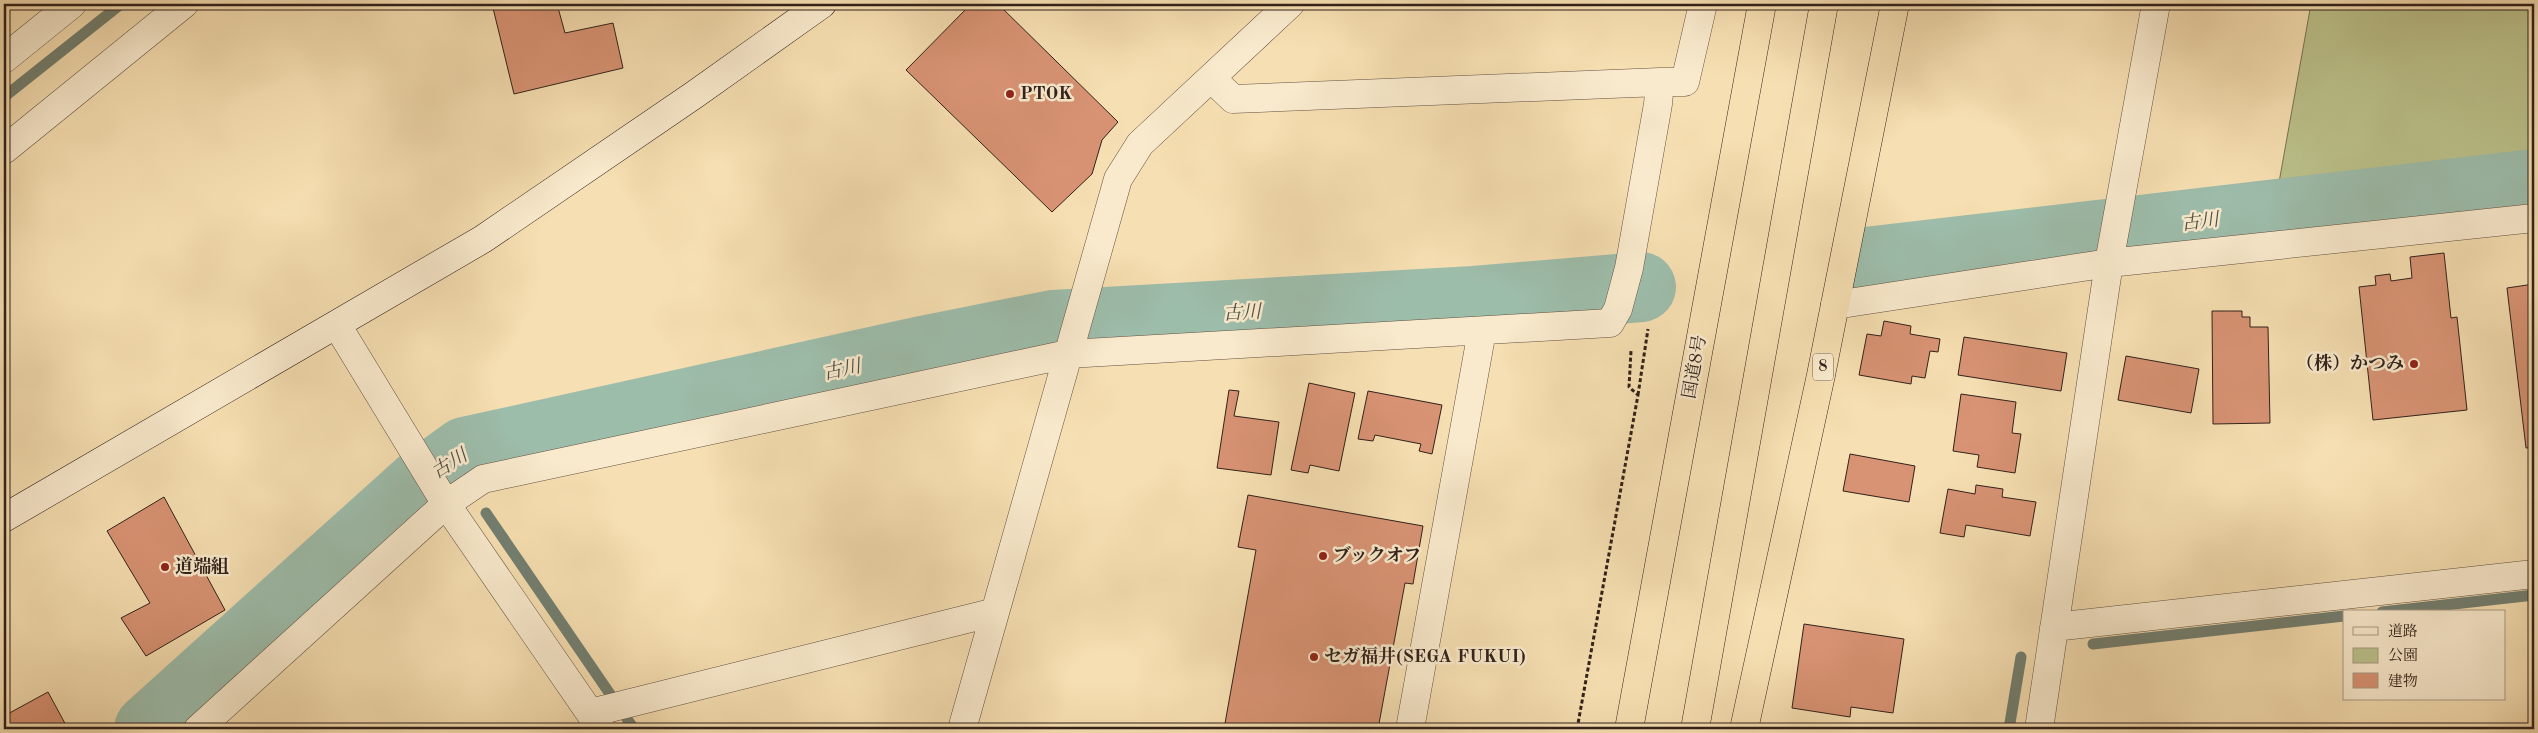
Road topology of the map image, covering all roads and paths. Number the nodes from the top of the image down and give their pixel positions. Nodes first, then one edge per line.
1 (72, 4) edge
2 (184, 4) edge
3 (822, 4) edge
4 (1290, 4) edge
5 (1703, 4) edge
6 (1762, 4) edge
7 (1824, 4) edge
8 (1895, 4) edge
9 (2156, 4) edge
10 (4, 58) edge
11 (1211, 78) junction
12 (1660, 82) junction
13 (4, 150) edge
14 (2534, 218) edge
15 (2109, 263) junction
16 (1835, 305) junction
17 (1614, 316) junction
18 (337, 324) junction
19 (1482, 331) junction
20 (1068, 354) junction
21 (446, 504) junction
22 (4, 518) edge
23 (2534, 574) edge
24 (995, 612) junction
25 (2054, 627) junction
26 (596, 721) edge
27 (198, 729) edge
28 (962, 729) edge
29 (1410, 729) edge
30 (1577, 729) edge
31 (1629, 729) edge
32 (1695, 729) edge
33 (1744, 729) edge
34 (2039, 729) edge

1 - 10 street
2 - 13 street
3 - 18 street
4 - 11 street
5 - 12 street
6 - 31 highway, 国道8号
7 - 32 highway
8 - 16 highway, 8
9 - 15 street
11 - 12 street
11 - 20 street
12 - 17 street
14 - 15 street
15 - 16 street
15 - 25 street
16 - 33 highway, 8
17 - 19 street
17 - 30 path
18 - 21 street
18 - 22 street
19 - 20 street
19 - 29 street
20 - 21 street
20 - 24 street
21 - 26 street
21 - 27 street
23 - 25 street
24 - 26 street
24 - 28 street
25 - 34 street

